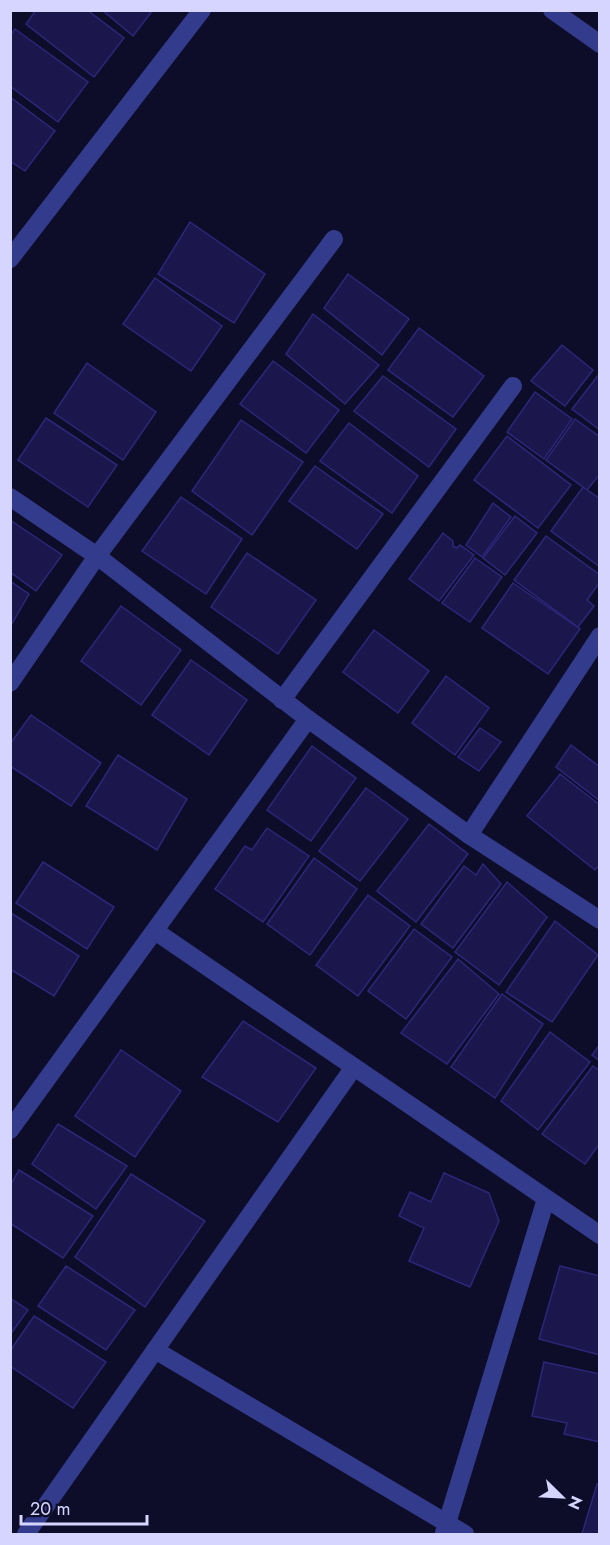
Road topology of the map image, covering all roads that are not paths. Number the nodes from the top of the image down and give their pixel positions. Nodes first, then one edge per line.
1 (202, 10) edge
2 (552, 10) edge
3 (600, 44) edge
4 (334, 240) dead end
5 (10, 259) edge
6 (513, 386) dead end
7 (10, 497) edge
8 (97, 556) junction
9 (600, 636) edge
10 (10, 683) edge
11 (282, 700) junction
12 (308, 719) junction
13 (469, 835) junction
14 (600, 920) edge
15 (155, 931) junction
16 (354, 1067) junction
17 (10, 1130) edge
18 (546, 1199) junction
19 (600, 1235) edge
20 (155, 1350) junction
21 (445, 1529) edge
22 (26, 1534) edge
23 (465, 1534) edge

1 - 5 street
2 - 3 street
4 - 8 street
6 - 11 street
7 - 8 street
8 - 10 street
8 - 11 street
9 - 13 street
11 - 12 street
12 - 13 street
12 - 15 street
13 - 14 street
15 - 16 street
15 - 17 street
16 - 18 street
16 - 20 street
18 - 19 street
18 - 21 street
20 - 21 street
20 - 22 street
21 - 23 street

